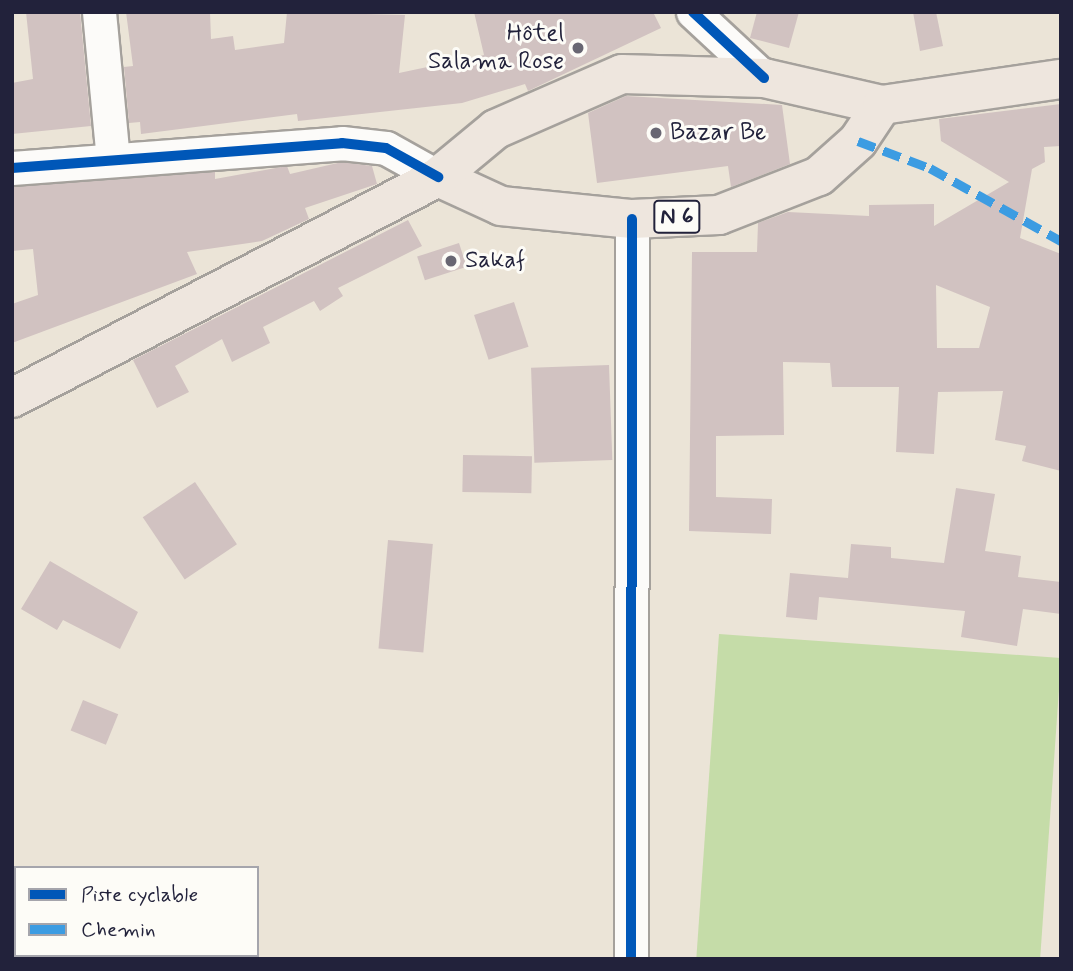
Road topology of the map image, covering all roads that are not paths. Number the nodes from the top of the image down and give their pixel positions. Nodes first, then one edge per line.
1 (99, 12) edge
2 (694, 12) edge
3 (1059, 77) edge
4 (764, 78) junction
5 (882, 105) junction
6 (113, 159) junction
7 (12, 168) edge
8 (438, 177) junction
9 (632, 219) junction
10 (12, 398) edge
11 (631, 959) edge

1 - 6 street
2 - 4 street
3 - 5 main road
4 - 5 main road
4 - 8 main road
5 - 9 main road, N 6
6 - 7 street
6 - 8 street
8 - 9 main road, N 6
8 - 10 main road
9 - 11 street

